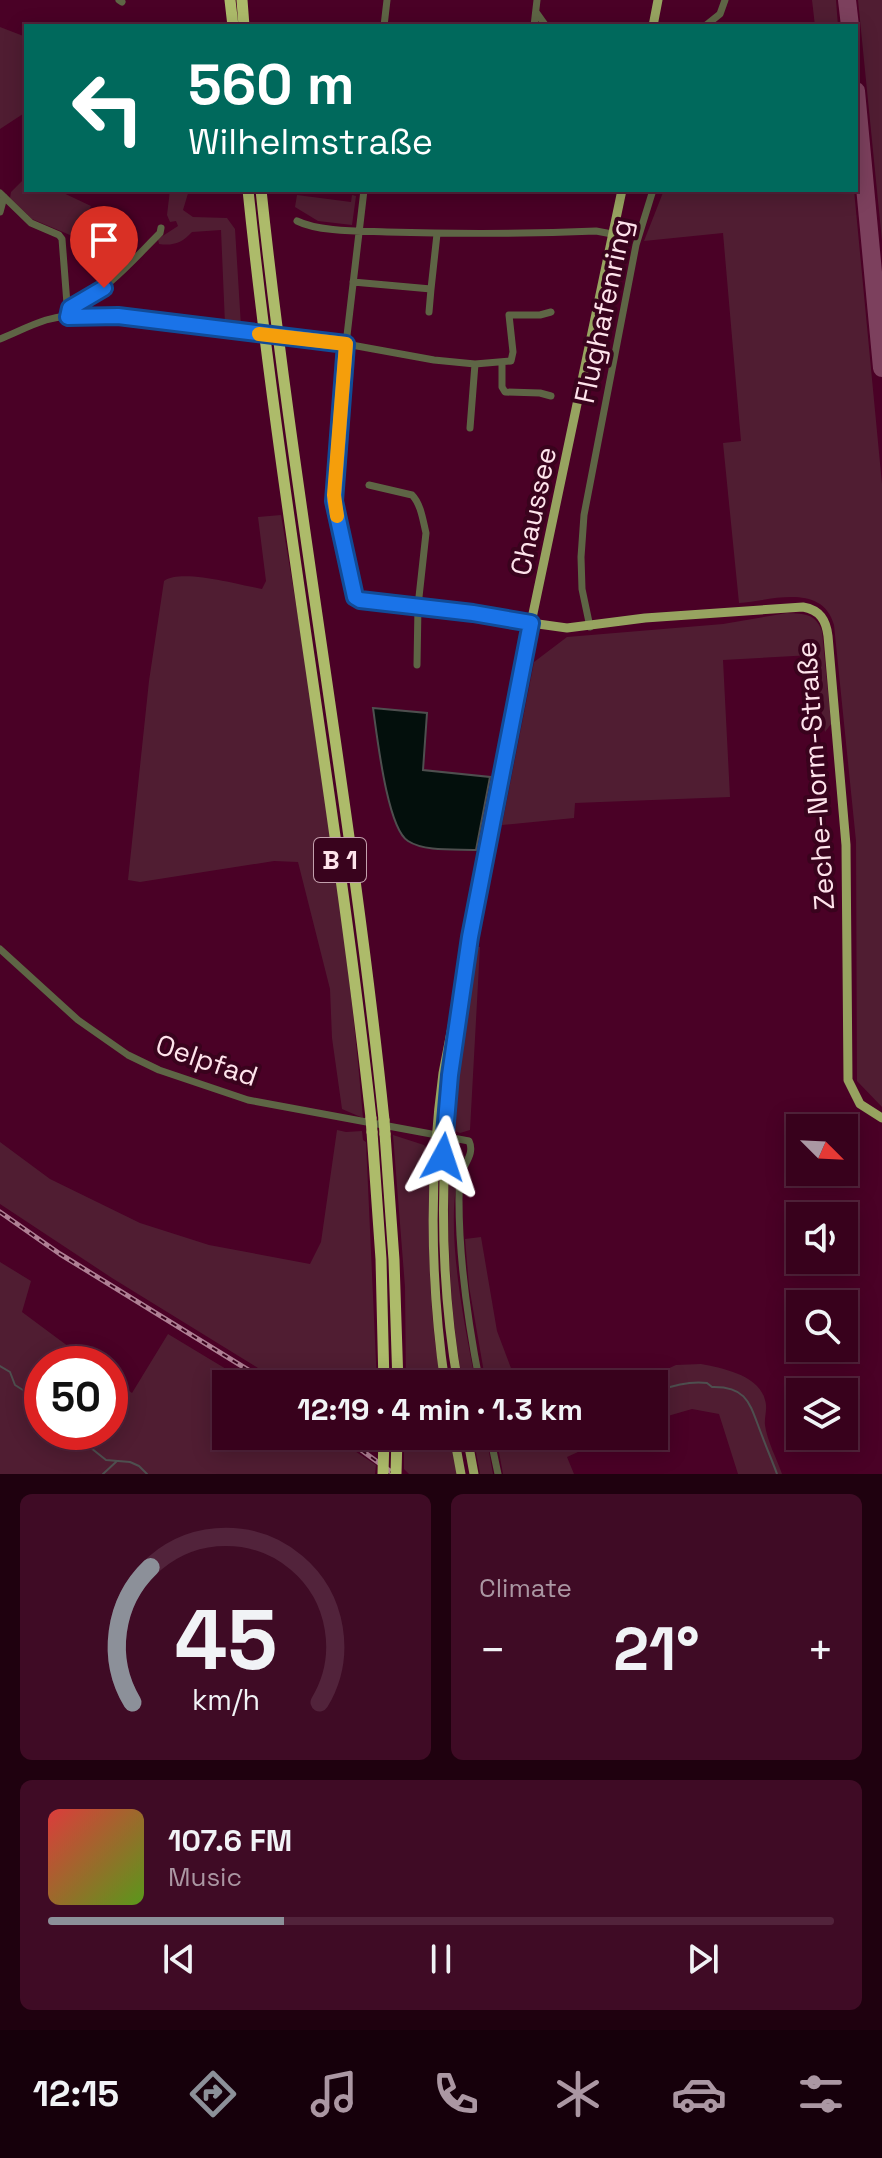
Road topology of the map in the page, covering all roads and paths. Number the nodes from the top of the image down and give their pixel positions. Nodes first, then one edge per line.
1 (230, 0) edge
2 (242, 0) edge
3 (387, 0) edge
4 (537, 0) edge
5 (658, 0) edge
6 (725, 0) edge
7 (536, 12) junction
8 (233, 24) edge
9 (244, 24) edge
10 (384, 24) edge
11 (534, 24) edge
12 (545, 24) edge
13 (653, 24) edge
14 (708, 24) edge
15 (248, 192) edge
16 (261, 192) edge
17 (364, 192) edge
18 (622, 192) edge
19 (653, 192) edge
20 (2, 195) edge
21 (0, 212) edge
22 (297, 221) dead end
23 (161, 228) dead end
24 (359, 231) junction
25 (437, 234) junction
26 (612, 234) junction
27 (353, 282) junction
28 (431, 289) junction
29 (429, 312) dead end
30 (551, 312) dead end
31 (68, 317) junction
32 (0, 339) edge
33 (346, 344) junction
34 (502, 363) junction
35 (475, 364) junction
36 (551, 396) dead end
37 (470, 428) dead end
38 (369, 485) dead end
39 (418, 606) junction
40 (531, 623) junction
41 (590, 627) junction
42 (417, 665) dead end
43 (0, 949) edge
44 (882, 1118) edge
45 (440, 1136) junction
46 (384, 1370) edge
47 (398, 1370) edge
48 (443, 1370) edge
49 (457, 1370) edge
50 (477, 1370) edge
51 (384, 1450) edge
52 (397, 1450) edge
53 (457, 1450) edge
54 (470, 1450) edge
55 (493, 1450) edge
56 (383, 1474) edge
57 (396, 1474) edge
58 (461, 1474) edge
59 (474, 1474) edge
60 (498, 1474) edge

1 - 8 highway
2 - 9 highway
3 - 10 street
4 - 7 street
5 - 13 main road
6 - 14 street
7 - 11 street
7 - 12 street
15 - 46 highway, B 1, bridge
16 - 47 highway, B 1, bridge
17 - 24 street
18 - 26 main road, Chaussee
19 - 41 street, Flughafenring
20 - 21 street
20 - 31 street
22 - 24 street
23 - 31 street
24 - 25 street
24 - 27 street
25 - 26 street
25 - 28 street
26 - 40 main road, Chaussee
27 - 28 street
27 - 33 street
28 - 29 street
30 - 34 street
31 - 32 street
31 - 33 street, bridge
33 - 35 street
33 - 39 street
34 - 35 street
34 - 36 street
35 - 37 street
38 - 39 street
39 - 40 street
39 - 42 street
40 - 41 main road, Zeche-Norm-Straße
40 - 45 main road, Chaussee
41 - 44 main road, Zeche-Norm-Straße
43 - 45 street, Oelpfad
45 - 48 main road
45 - 49 main road
45 - 50 street
51 - 56 highway, bridge
52 - 57 highway, bridge
53 - 58 main road
54 - 59 main road
55 - 60 street

